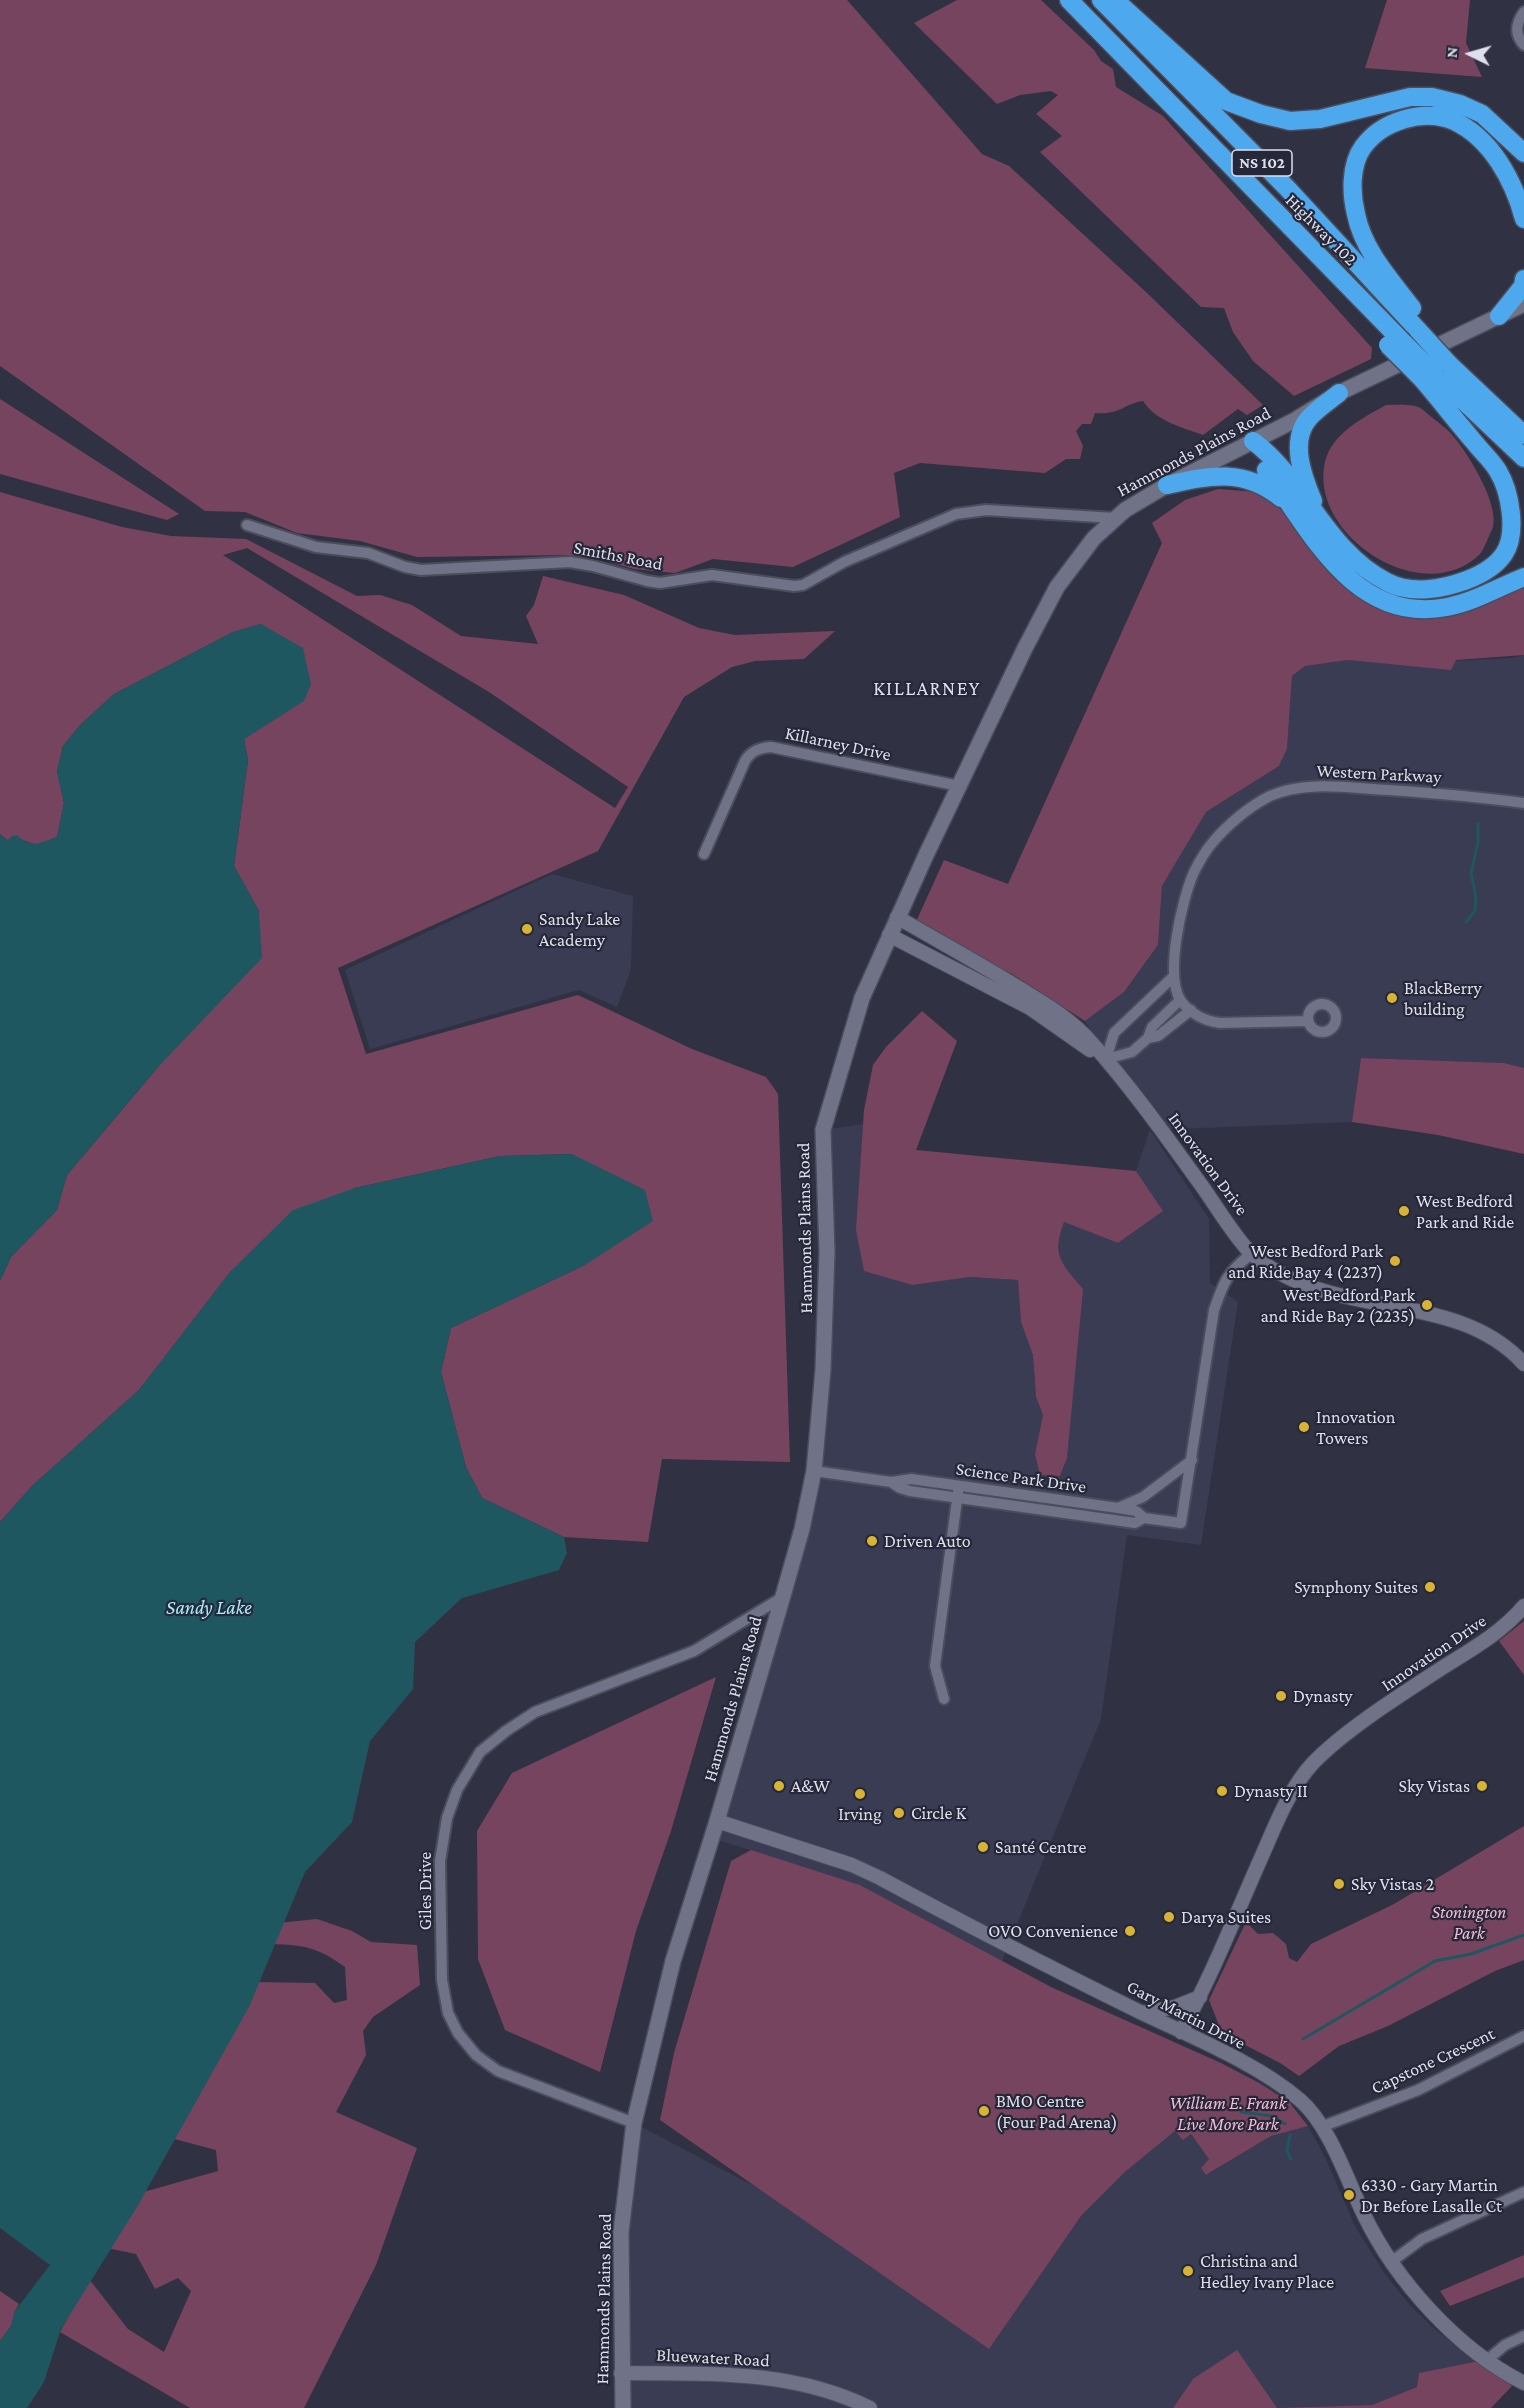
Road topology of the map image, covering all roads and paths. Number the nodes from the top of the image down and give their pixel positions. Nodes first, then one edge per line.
1 (1069, 0) edge
2 (1101, 0) edge
3 (1115, 0) edge
4 (1524, 12) edge
5 (1524, 45) edge
6 (1524, 153) edge
7 (1524, 219) edge
8 (1524, 279) edge
9 (1524, 304) edge
10 (1499, 316) junction
11 (1422, 328) junction
12 (1441, 370) junction
13 (1339, 393) junction
14 (1524, 435) edge
15 (1253, 441) junction
16 (1524, 458) edge
17 (1167, 485) junction
18 (1293, 508) junction
19 (1115, 518) junction
20 (247, 525) dead end
21 (1326, 530) junction
22 (1524, 577) edge
23 (958, 786) junction
24 (1524, 803) edge
25 (704, 854) dead end
26 (897, 918) junction
27 (889, 935) junction
28 (1173, 977) junction
29 (1180, 1000) junction
30 (1191, 1010) junction
31 (1308, 1021) dead end
32 (1148, 1038) junction
33 (1106, 1059) junction
34 (1251, 1254) junction
35 (1524, 1363) edge
36 (1192, 1460) junction
37 (814, 1471) junction
38 (891, 1482) junction
39 (959, 1486) junction
40 (958, 1498) junction
41 (1118, 1508) junction
42 (1144, 1518) junction
43 (783, 1596) junction
44 (1524, 1606) edge
45 (944, 1699) dead end
46 (717, 1821) junction
47 (1200, 1997) junction
48 (1142, 2013) junction
49 (1181, 2032) junction
50 (1524, 2036) edge
51 (634, 2123) junction
52 (1322, 2127) junction
53 (1524, 2192) edge
54 (1391, 2262) junction
55 (1524, 2336) edge
56 (1486, 2361) junction
57 (621, 2373) junction
58 (1524, 2383) edge
59 (622, 2408) edge
60 (870, 2408) edge

1 - 12 highway, Highway 102 / NS 102, bridge
2 - 11 highway, Highway 102 / NS 102
3 - 6 highway
4 - 5 street
7 - 11 highway
8 - 10 highway
9 - 10 main road, Hammonds Plains Road
10 - 13 main road, Hammonds Plains Road
11 - 12 highway, Highway 102 / NS 102, bridge
12 - 14 highway, Highway 102 / NS 102
12 - 16 highway, Highway 102 / NS 102
12 - 21 highway
13 - 15 main road, Hammonds Plains Road
13 - 21 highway
15 - 17 main road, Hammonds Plains Road
15 - 18 highway
15 - 21 highway
17 - 18 highway
17 - 19 main road, Hammonds Plains Road
18 - 22 highway
19 - 20 street, Smiths Road
19 - 23 main road, Hammonds Plains Road
23 - 25 street, Killarney Drive
23 - 26 main road, Hammonds Plains Road
24 - 28 street, Western Parkway
26 - 27 main road, Hammonds Plains Road
26 - 33 street, Innovation Drive
27 - 33 street, Innovation Drive
27 - 37 main road, Hammonds Plains Road
28 - 29 street, Western Parkway
28 - 33 street
29 - 30 street
29 - 32 street
30 - 31 street
30 - 32 street
32 - 33 street
33 - 34 street, Innovation Drive
34 - 35 street, Innovation Drive
34 - 36 street
36 - 41 street
36 - 42 street, Science Park Drive
37 - 38 street, Science Park Drive
37 - 43 main road, Hammonds Plains Road
38 - 39 street, Science Park Drive
38 - 40 street, Science Park Drive
39 - 40 street
39 - 41 street, Science Park Drive
40 - 42 street, Science Park Drive
40 - 45 street
41 - 42 street, Science Park Drive
43 - 46 main road, Hammonds Plains Road
43 - 51 street, Giles Drive
44 - 47 street, Innovation Drive
46 - 48 street, Gary Martin Drive
46 - 51 main road, Hammonds Plains Road
47 - 48 street
47 - 49 street, Innovation Drive
48 - 49 street, Gary Martin Drive
49 - 52 street, Gary Martin Drive
50 - 52 street, Capstone Crescent
51 - 57 main road, Hammonds Plains Road
52 - 54 street, Gary Martin Drive
53 - 54 street
54 - 56 street, Gary Martin Drive
55 - 56 street
56 - 58 street, Gary Martin Drive
57 - 59 main road, Hammonds Plains Road
57 - 60 street, Bluewater Road

